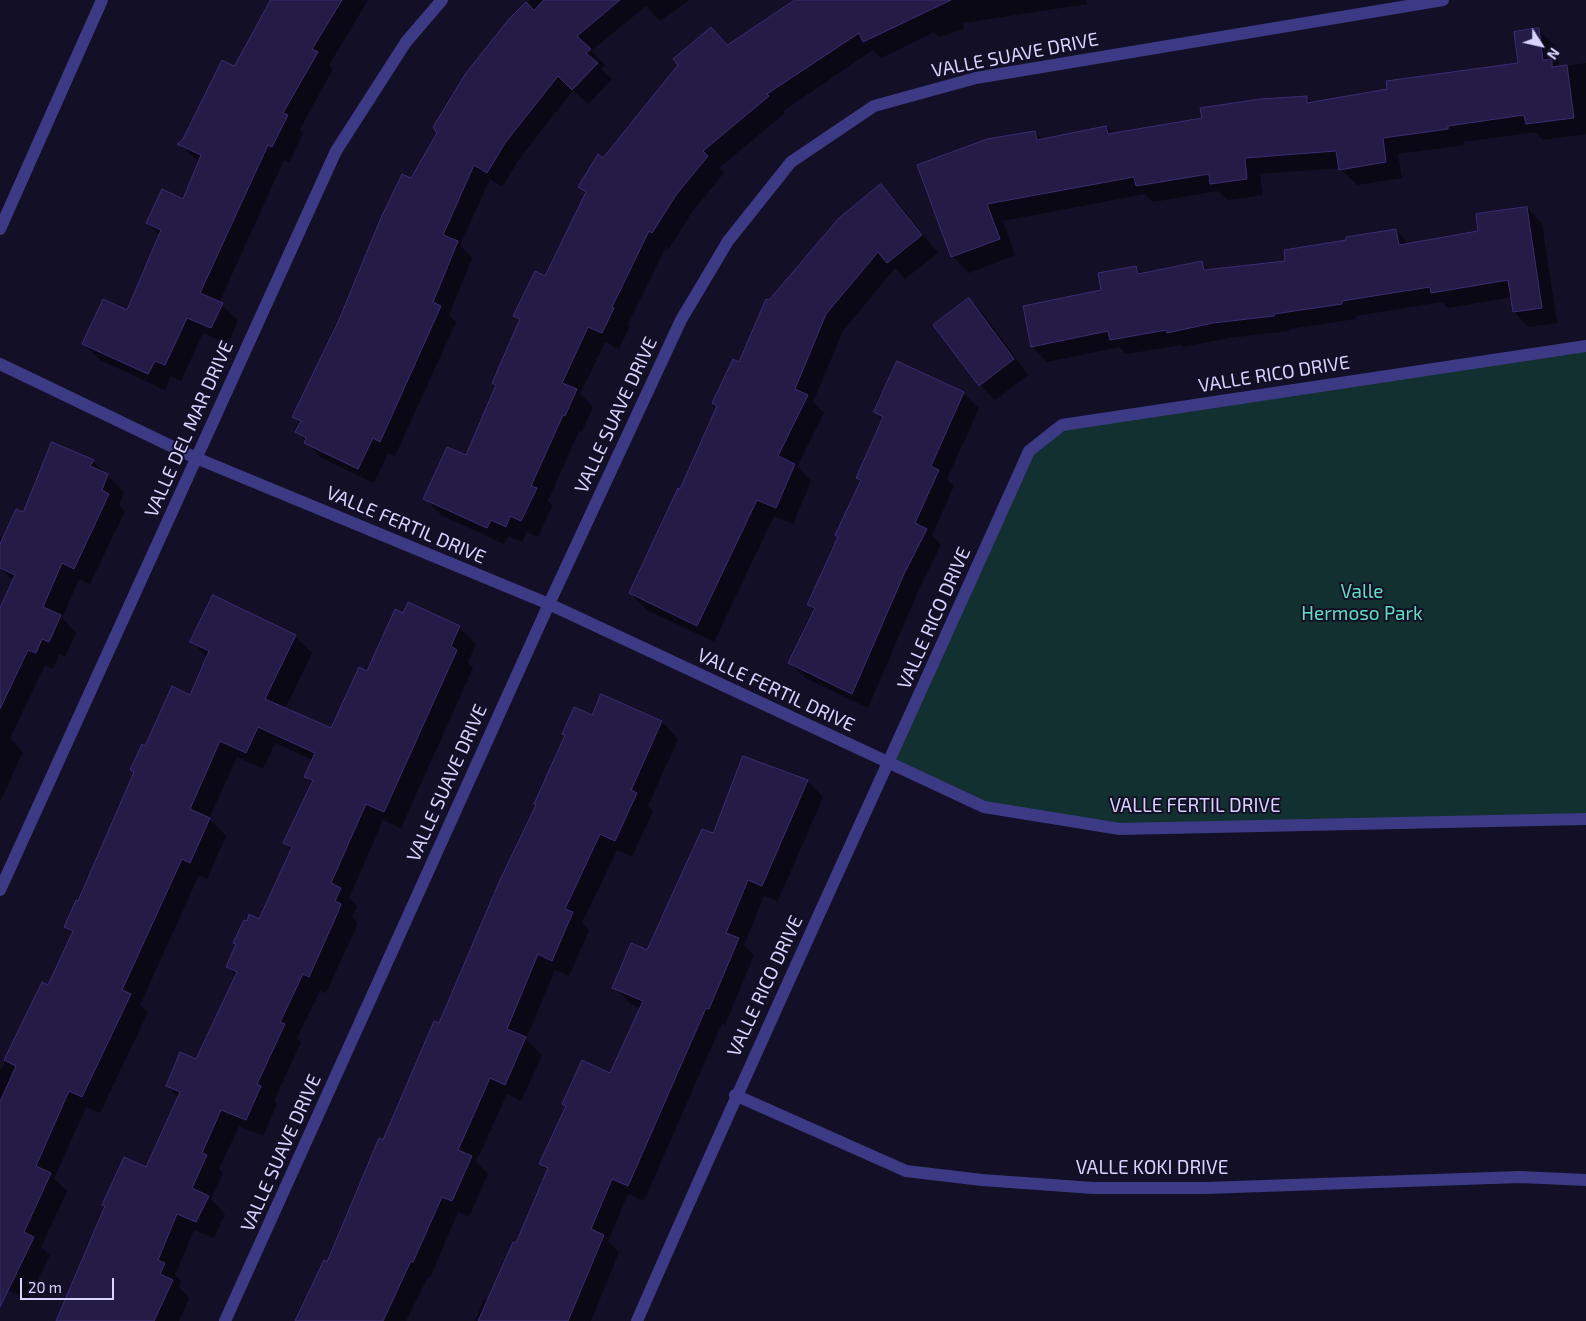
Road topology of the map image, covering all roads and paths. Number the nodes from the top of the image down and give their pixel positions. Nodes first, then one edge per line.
1 (102, 0) edge
2 (442, 0) edge
3 (1444, 0) edge
4 (0, 229) edge
5 (1586, 346) edge
6 (0, 364) edge
7 (196, 458) junction
8 (549, 604) junction
9 (889, 764) junction
10 (1586, 819) edge
11 (0, 890) edge
12 (735, 1095) junction
13 (1586, 1180) edge
14 (225, 1321) edge
15 (637, 1321) edge

1 - 4 street
2 - 7 street, VALLE DEL MAR DRIVE
3 - 8 street, VALLE SUAVE DRIVE
5 - 9 street, VALLE RICO DRIVE
6 - 7 street, VALLE FERTIL DRIVE
7 - 8 street, VALLE FERTIL DRIVE
7 - 11 street, VALLE DEL MAR DRIVE
8 - 9 street, VALLE FERTIL DRIVE
8 - 14 street, VALLE SUAVE DRIVE
9 - 10 street, VALLE FERTIL DRIVE
9 - 12 street, VALLE RICO DRIVE
12 - 13 street, VALLE KOKI DRIVE
12 - 15 street, VALLE RICO DRIVE

